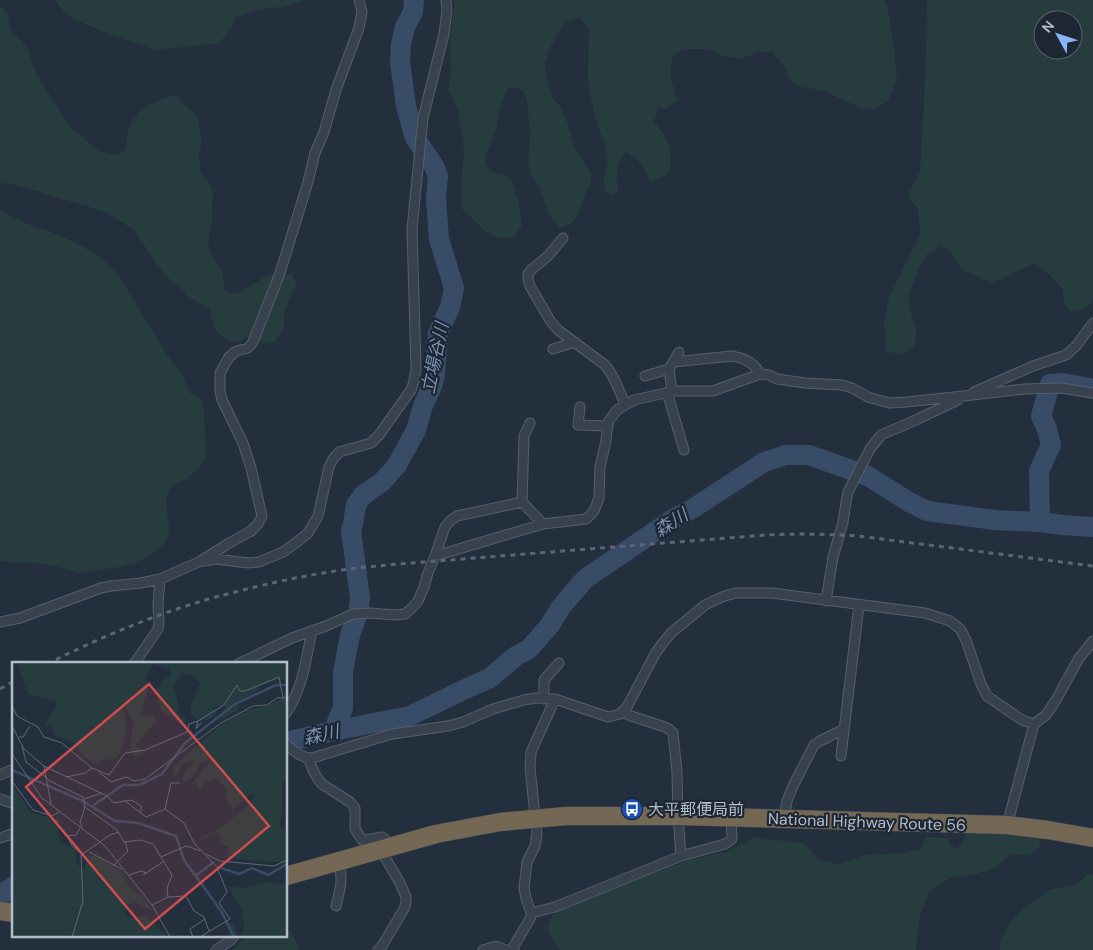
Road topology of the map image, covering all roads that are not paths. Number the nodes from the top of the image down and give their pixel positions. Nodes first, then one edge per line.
1 (360, 0) edge
2 (446, 0) edge
3 (563, 238) dead end
4 (1093, 323) edge
5 (575, 342) junction
6 (554, 349) dead end
7 (679, 352) dead end
8 (671, 366) junction
9 (760, 374) junction
10 (645, 376) dead end
11 (670, 392) junction
12 (1093, 393) edge
13 (964, 396) junction
14 (624, 404) junction
15 (580, 407) dead end
16 (530, 423) dead end
17 (608, 426) junction
18 (684, 450) dead end
19 (522, 502) junction
20 (543, 524) junction
21 (435, 556) junction
22 (198, 562) junction
23 (160, 579) junction
24 (826, 601) junction
25 (859, 605) junction
26 (0, 622) edge
27 (312, 631) junction
28 (1093, 641) edge
29 (135, 662) edge
30 (242, 662) edge
31 (559, 663) dead end
32 (544, 698) junction
33 (555, 699) junction
34 (288, 710) edge
35 (623, 712) junction
36 (1034, 724) junction
37 (844, 729) junction
38 (288, 746) edge
39 (840, 756) dead end
40 (308, 758) junction
41 (12, 770) edge
42 (0, 775) edge
43 (0, 799) edge
44 (12, 803) edge
45 (678, 816) junction
46 (731, 818) junction
47 (536, 819) junction
48 (784, 820) junction
49 (1007, 825) junction
50 (12, 833) edge
51 (0, 838) edge
52 (1093, 838) edge
53 (384, 848) junction
54 (681, 856) junction
55 (338, 861) junction
56 (288, 875) edge
57 (336, 906) dead end
58 (532, 913) junction
59 (232, 938) edge
60 (382, 949) edge
61 (216, 950) edge
62 (483, 950) edge
63 (506, 950) edge
64 (514, 950) edge

1 - 22 street
2 - 22 street
3 - 5 street
4 - 13 street
5 - 6 street
5 - 14 street
7 - 8 street
8 - 9 street
8 - 10 street
8 - 11 street
9 - 11 street
9 - 13 street
11 - 14 street
11 - 18 street
12 - 13 street
13 - 24 street
14 - 17 street
15 - 17 street
16 - 19 street
17 - 20 street
19 - 20 street
19 - 21 street
20 - 21 street
21 - 27 street
22 - 23 street
23 - 26 street
23 - 29 street
24 - 25 street
24 - 35 street
25 - 36 street
25 - 37 street
27 - 30 street
27 - 34 street
28 - 36 street
31 - 32 street
32 - 33 street
32 - 40 street
33 - 35 street
33 - 47 street
35 - 45 street
36 - 49 street
37 - 39 street
37 - 48 street
38 - 40 street
40 - 53 street
41 - 42 street
43 - 44 street
45 - 46 highway, National Highway Route 56
45 - 47 highway, National Highway Route 56
45 - 54 street
46 - 48 highway, National Highway Route 56
46 - 54 street
47 - 53 highway, National Highway Route 56
47 - 58 street
48 - 49 highway, National Highway Route 56
49 - 52 highway, National Highway Route 56
50 - 51 street
53 - 55 highway, National Highway Route 56
53 - 60 street
54 - 58 street
55 - 56 highway, National Highway Route 56
55 - 57 street
58 - 64 street
59 - 61 street
62 - 63 street

